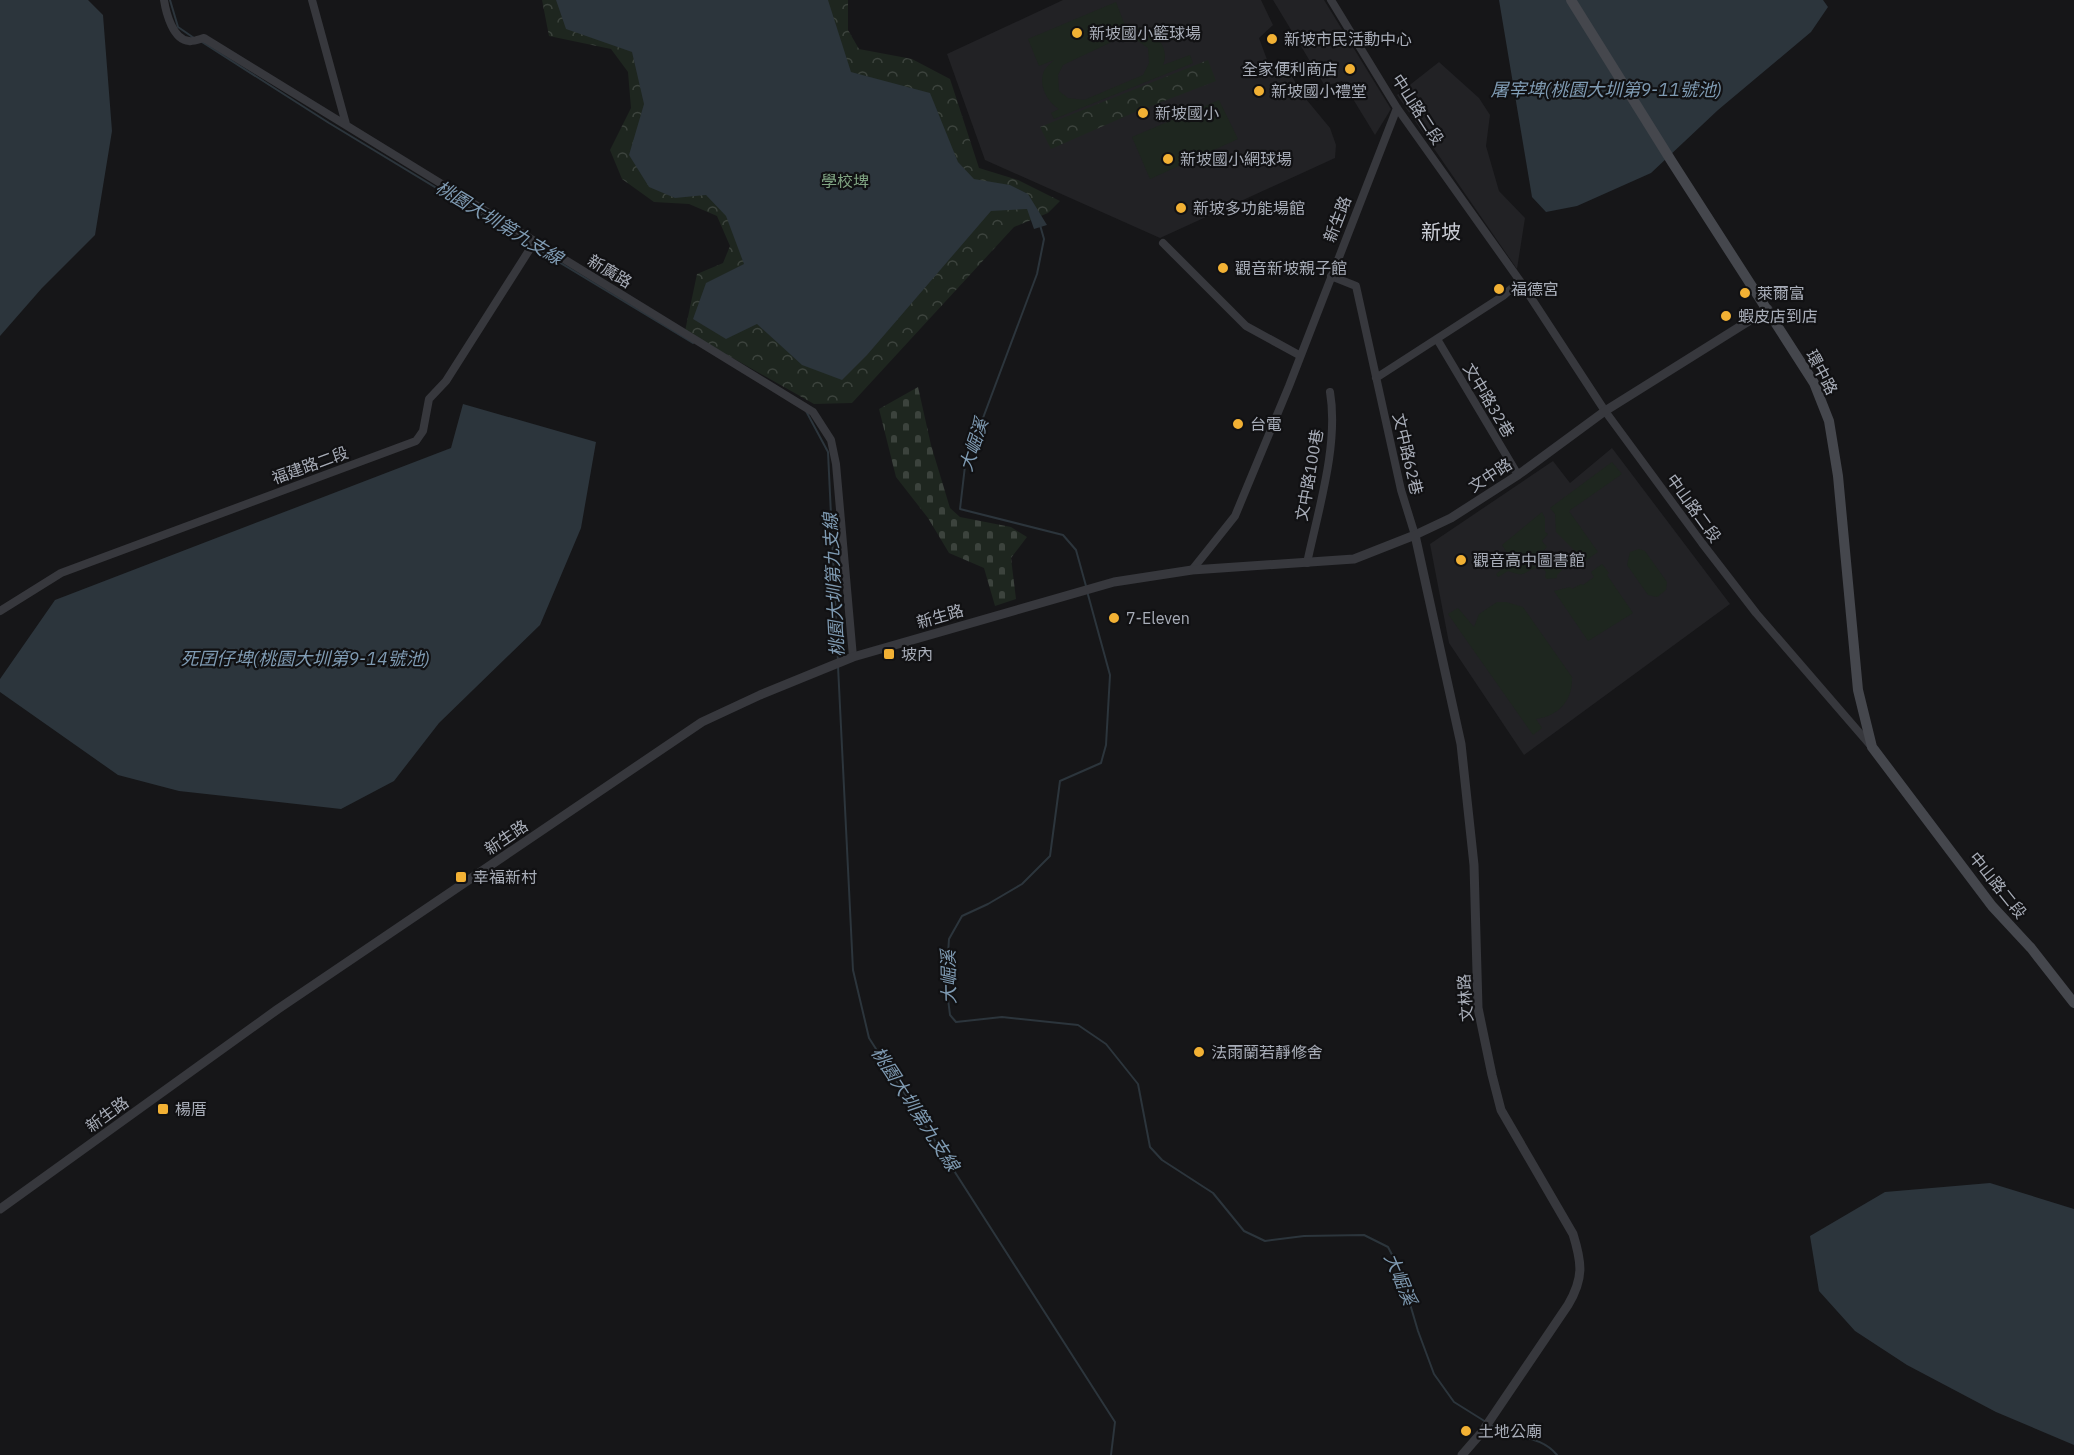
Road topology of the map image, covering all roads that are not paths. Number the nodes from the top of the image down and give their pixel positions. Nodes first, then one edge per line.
1 (164, 0) edge
2 (312, 0) edge
3 (1331, 0) edge
4 (1571, 0) edge
5 (1397, 108) junction
6 (346, 124) junction
7 (535, 241) junction
8 (1163, 243) dead end
9 (1331, 276) junction
10 (1520, 281) junction
11 (1768, 309) junction
12 (1437, 339) junction
13 (1299, 355) junction
14 (1376, 378) junction
15 (1330, 392) dead end
16 (1605, 411) junction
17 (1518, 475) junction
18 (1415, 535) junction
19 (1306, 563) junction
20 (1192, 570) junction
21 (0, 611) edge
22 (853, 657) junction
23 (1872, 747) junction
24 (2074, 1003) edge
25 (0, 1209) edge
26 (1462, 1455) edge

1 - 6 street, 新廣路
2 - 6 street
3 - 5 street, 中山路二段
4 - 11 main road, 環中路
5 - 9 street, 新生路
5 - 10 street, 中山路二段
6 - 7 street, 新廣路
7 - 21 street, 福建路二段
7 - 22 street, 新廣路
8 - 13 street
9 - 13 street, 新生路
9 - 14 street, 文中路62巷
10 - 12 street
10 - 16 street, 中山路二段
11 - 16 street, 文中路
11 - 23 main road, 環中路
12 - 14 street
12 - 17 street, 文中路32巷
13 - 20 street, 新生路
14 - 18 street, 文中路62巷
15 - 19 street, 文中路100巷
16 - 17 street, 文中路
16 - 23 street, 中山路二段
17 - 18 street, 文中路
18 - 19 street, 文中路
18 - 26 street, 文林路
19 - 20 street, 文中路
20 - 22 street, 新生路
22 - 25 street, 新生路
23 - 24 main road, 中山路二段

